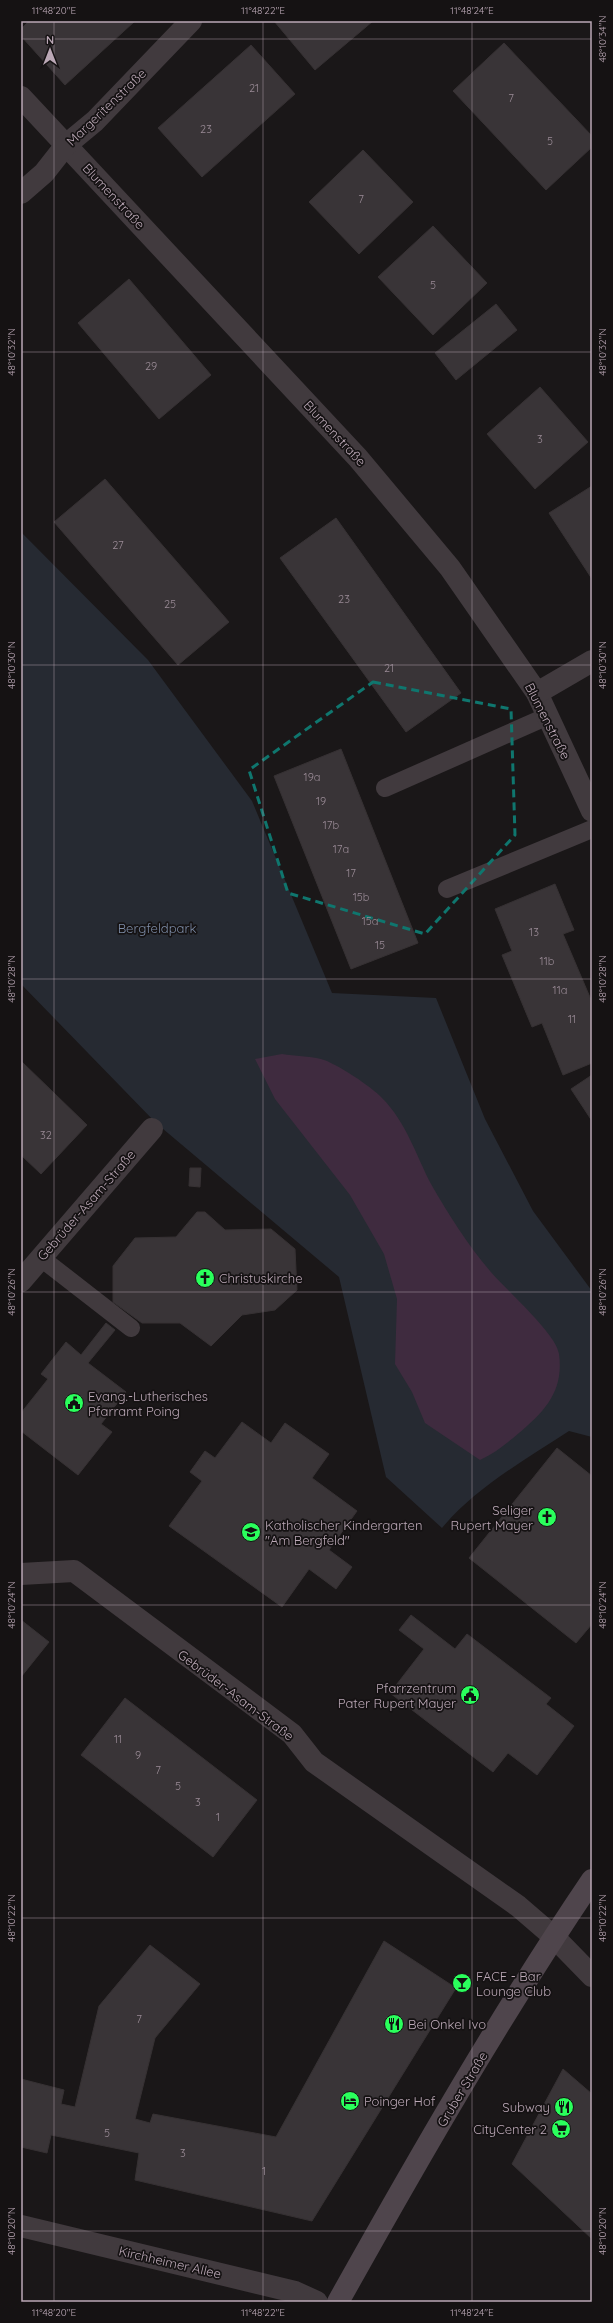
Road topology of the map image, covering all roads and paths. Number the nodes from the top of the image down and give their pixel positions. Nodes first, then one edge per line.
1 (191, 21) edge
2 (21, 97) edge
3 (66, 145) junction
4 (21, 192) edge
5 (592, 661) edge
6 (537, 693) junction
7 (548, 716) junction
8 (385, 788) dead end
9 (592, 811) edge
10 (592, 829) edge
11 (447, 889) dead end
12 (152, 1129) dead end
13 (41, 1258) junction
14 (21, 1281) edge
15 (131, 1328) dead end
16 (21, 1574) edge
17 (592, 1880) edge
18 (554, 1937) junction
19 (592, 1976) edge
20 (21, 2226) edge
21 (317, 2302) edge
22 (338, 2302) edge

1 - 3 street, Margeritenstraße
2 - 3 street, Blumenstraße
3 - 4 street, Margeritenstraße
3 - 6 street, Blumenstraße
5 - 6 street
6 - 7 street, Blumenstraße
7 - 8 lane
7 - 9 street, Blumenstraße
10 - 11 lane
12 - 13 street, Gebrüder-Asam-Straße
13 - 14 street, Gebrüder-Asam-Straße
13 - 15 lane
16 - 18 street, Gebrüder-Asam-Straße
17 - 18 street, Gruber Straße
18 - 19 street, Gebrüder-Asam-Straße
18 - 22 street, Gruber Straße
20 - 21 street, Kirchheimer Allee

